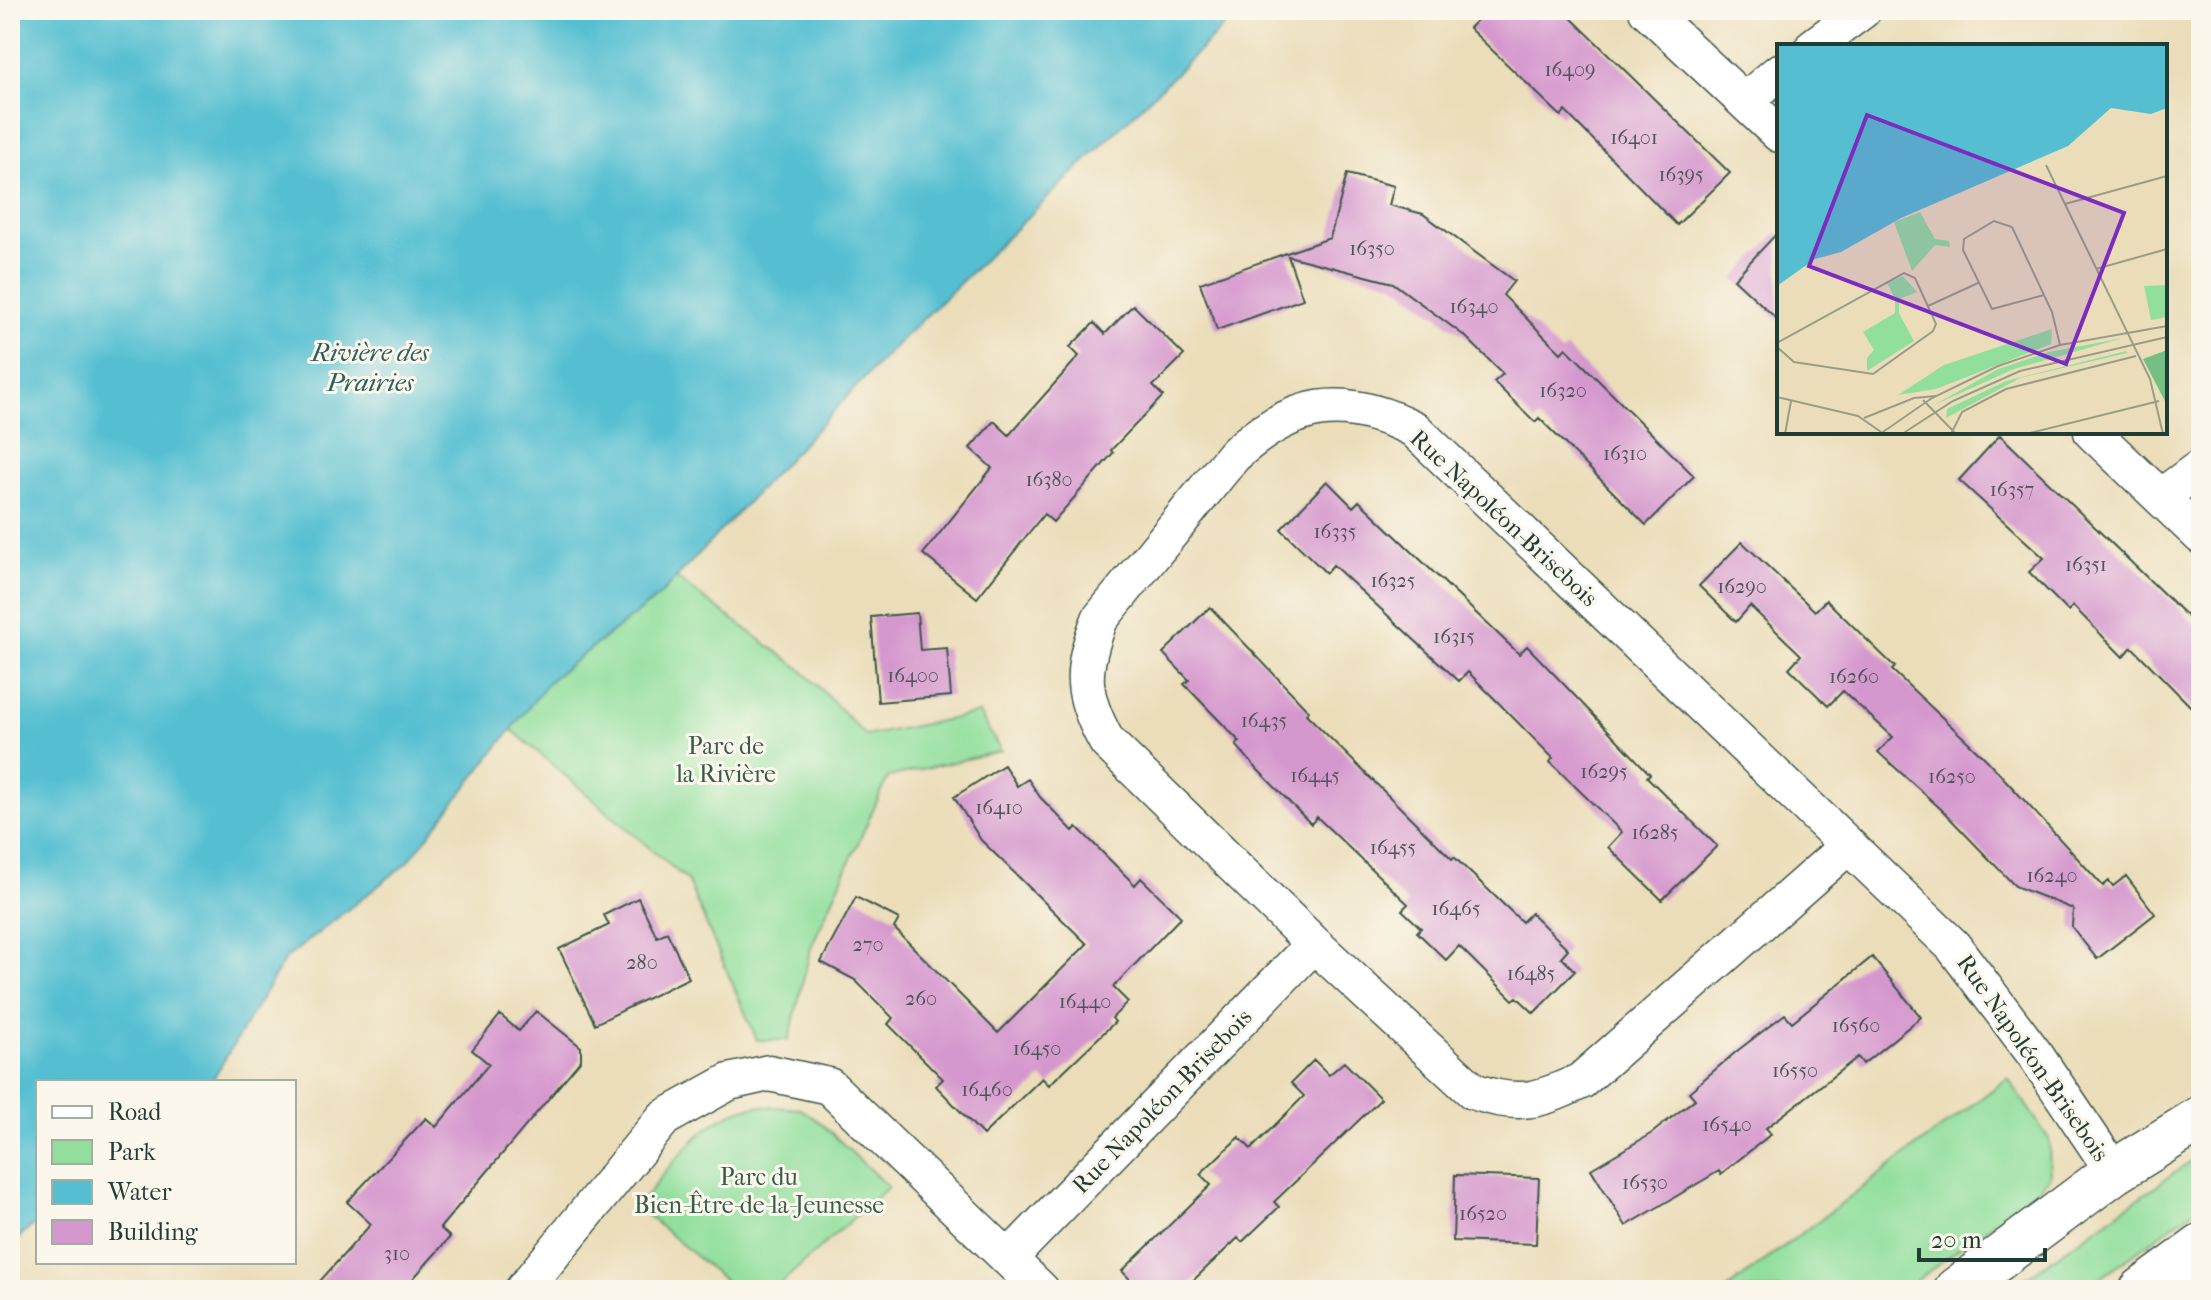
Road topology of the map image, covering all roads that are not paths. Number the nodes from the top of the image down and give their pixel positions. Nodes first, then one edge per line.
1 (1647, 10) edge
2 (1863, 10) edge
3 (1817, 44) edge
4 (1777, 74) edge
5 (1745, 101) junction
6 (1777, 132) edge
7 (2094, 434) edge
8 (2201, 467) edge
9 (2161, 497) junction
10 (2201, 536) edge
11 (1848, 846) junction
12 (1314, 944) junction
13 (2201, 1118) edge
14 (2114, 1172) junction
15 (2201, 1247) edge
16 (1010, 1257) junction
17 (523, 1290) edge
18 (1041, 1290) edge
19 (1956, 1290) edge
20 (2142, 1290) edge

1 - 5 street
2 - 3 street
4 - 5 street
5 - 6 street
7 - 9 street
8 - 9 street
9 - 10 street
11 - 12 street, Rue Napoléon-Brisebois
11 - 12 street, Rue Napoléon-Brisebois
11 - 14 street, Rue Napoléon-Brisebois
12 - 16 street, Rue Napoléon-Brisebois
13 - 14 main road
14 - 19 main road
15 - 20 main road
16 - 17 street
16 - 18 street

